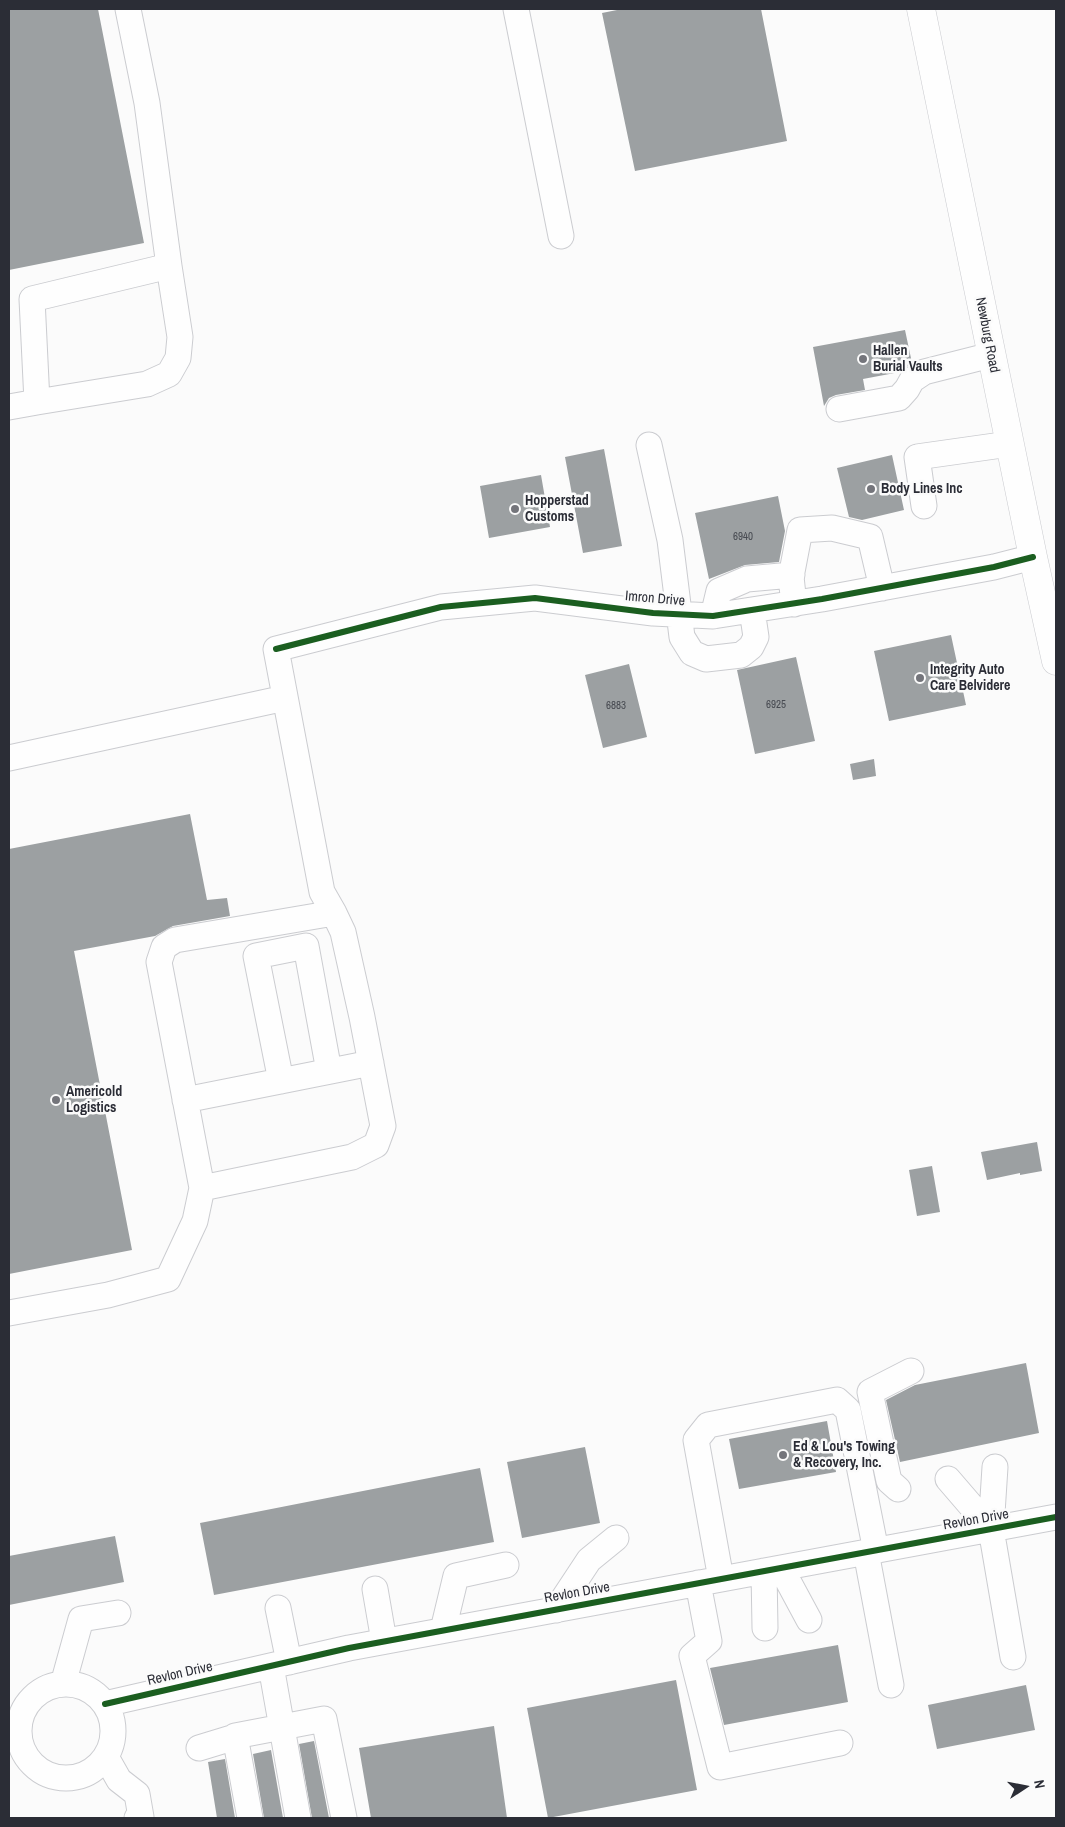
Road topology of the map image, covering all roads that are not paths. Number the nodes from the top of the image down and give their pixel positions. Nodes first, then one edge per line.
1 (128, 9) edge
2 (516, 9) edge
3 (921, 9) edge
4 (561, 236) dead end
5 (169, 266) junction
6 (991, 355) junction
7 (36, 402) junction
8 (9, 406) edge
9 (839, 409) dead end
10 (1009, 444) junction
11 (649, 445) dead end
12 (924, 506) dead end
13 (1032, 557) junction
14 (792, 575) junction
15 (882, 588) junction
16 (794, 604) junction
17 (752, 610) junction
18 (679, 614) junction
19 (713, 616) junction
20 (1056, 660) edge
21 (285, 698) junction
22 (9, 758) edge
23 (334, 913) junction
24 (371, 1063) junction
25 (329, 1071) junction
26 (281, 1081) junction
27 (185, 1100) junction
28 (202, 1188) junction
29 (9, 1313) edge
30 (911, 1371) dead end
31 (995, 1467) dead end
32 (948, 1479) dead end
33 (898, 1488) dead end
34 (1056, 1517) edge
35 (992, 1529) junction
36 (616, 1538) dead end
37 (871, 1552) junction
38 (506, 1565) dead end
39 (772, 1570) junction
40 (710, 1581) junction
41 (375, 1589) dead end
42 (278, 1608) dead end
43 (556, 1610) junction
44 (118, 1613) dead end
45 (809, 1620) dead end
46 (765, 1628) dead end
47 (443, 1630) junction
48 (384, 1641) junction
49 (1013, 1657) dead end
50 (280, 1664) junction
51 (63, 1684) junction
52 (891, 1685) dead end
53 (105, 1704) junction
54 (282, 1728) junction
55 (235, 1737) junction
56 (840, 1743) dead end
57 (199, 1748) dead end
58 (106, 1757) junction
59 (137, 1818) edge
60 (250, 1818) edge
61 (298, 1818) edge
62 (344, 1818) edge

1 - 5 street
2 - 4 street
3 - 6 main road, Newburg Road
5 - 7 street
5 - 7 street
6 - 9 street
6 - 10 main road, Newburg Road
7 - 8 street
10 - 12 street
10 - 13 main road, Newburg Road
11 - 18 street
13 - 15 street, Imron Drive
13 - 20 main road, Newburg Road
14 - 15 street
14 - 16 street
14 - 19 street
15 - 16 street, Imron Drive
16 - 17 street, Imron Drive
17 - 18 street
17 - 19 street, Imron Drive
18 - 19 street, Imron Drive
18 - 21 street, Imron Drive
21 - 22 street
21 - 23 street
23 - 24 street
23 - 27 street
24 - 25 street
24 - 28 street
25 - 26 street
25 - 26 street
26 - 27 street
27 - 28 street
28 - 29 street
30 - 33 street
31 - 35 street
32 - 35 street
34 - 35 street, Revlon Drive
35 - 37 street, Revlon Drive
35 - 49 street
36 - 43 street
37 - 39 street, Revlon Drive
37 - 40 street
37 - 52 street
38 - 47 street
39 - 40 street, Revlon Drive
39 - 45 street
39 - 46 street
40 - 43 street, Revlon Drive
40 - 56 street
41 - 48 street
42 - 50 street
43 - 47 street, Revlon Drive
44 - 51 street
47 - 48 street, Revlon Drive
48 - 50 street, Revlon Drive
50 - 53 street, Revlon Drive
50 - 54 street
51 - 53 street
51 - 58 street
53 - 58 street
54 - 55 street
54 - 61 street
54 - 62 street
55 - 57 street
55 - 60 street
58 - 59 street

